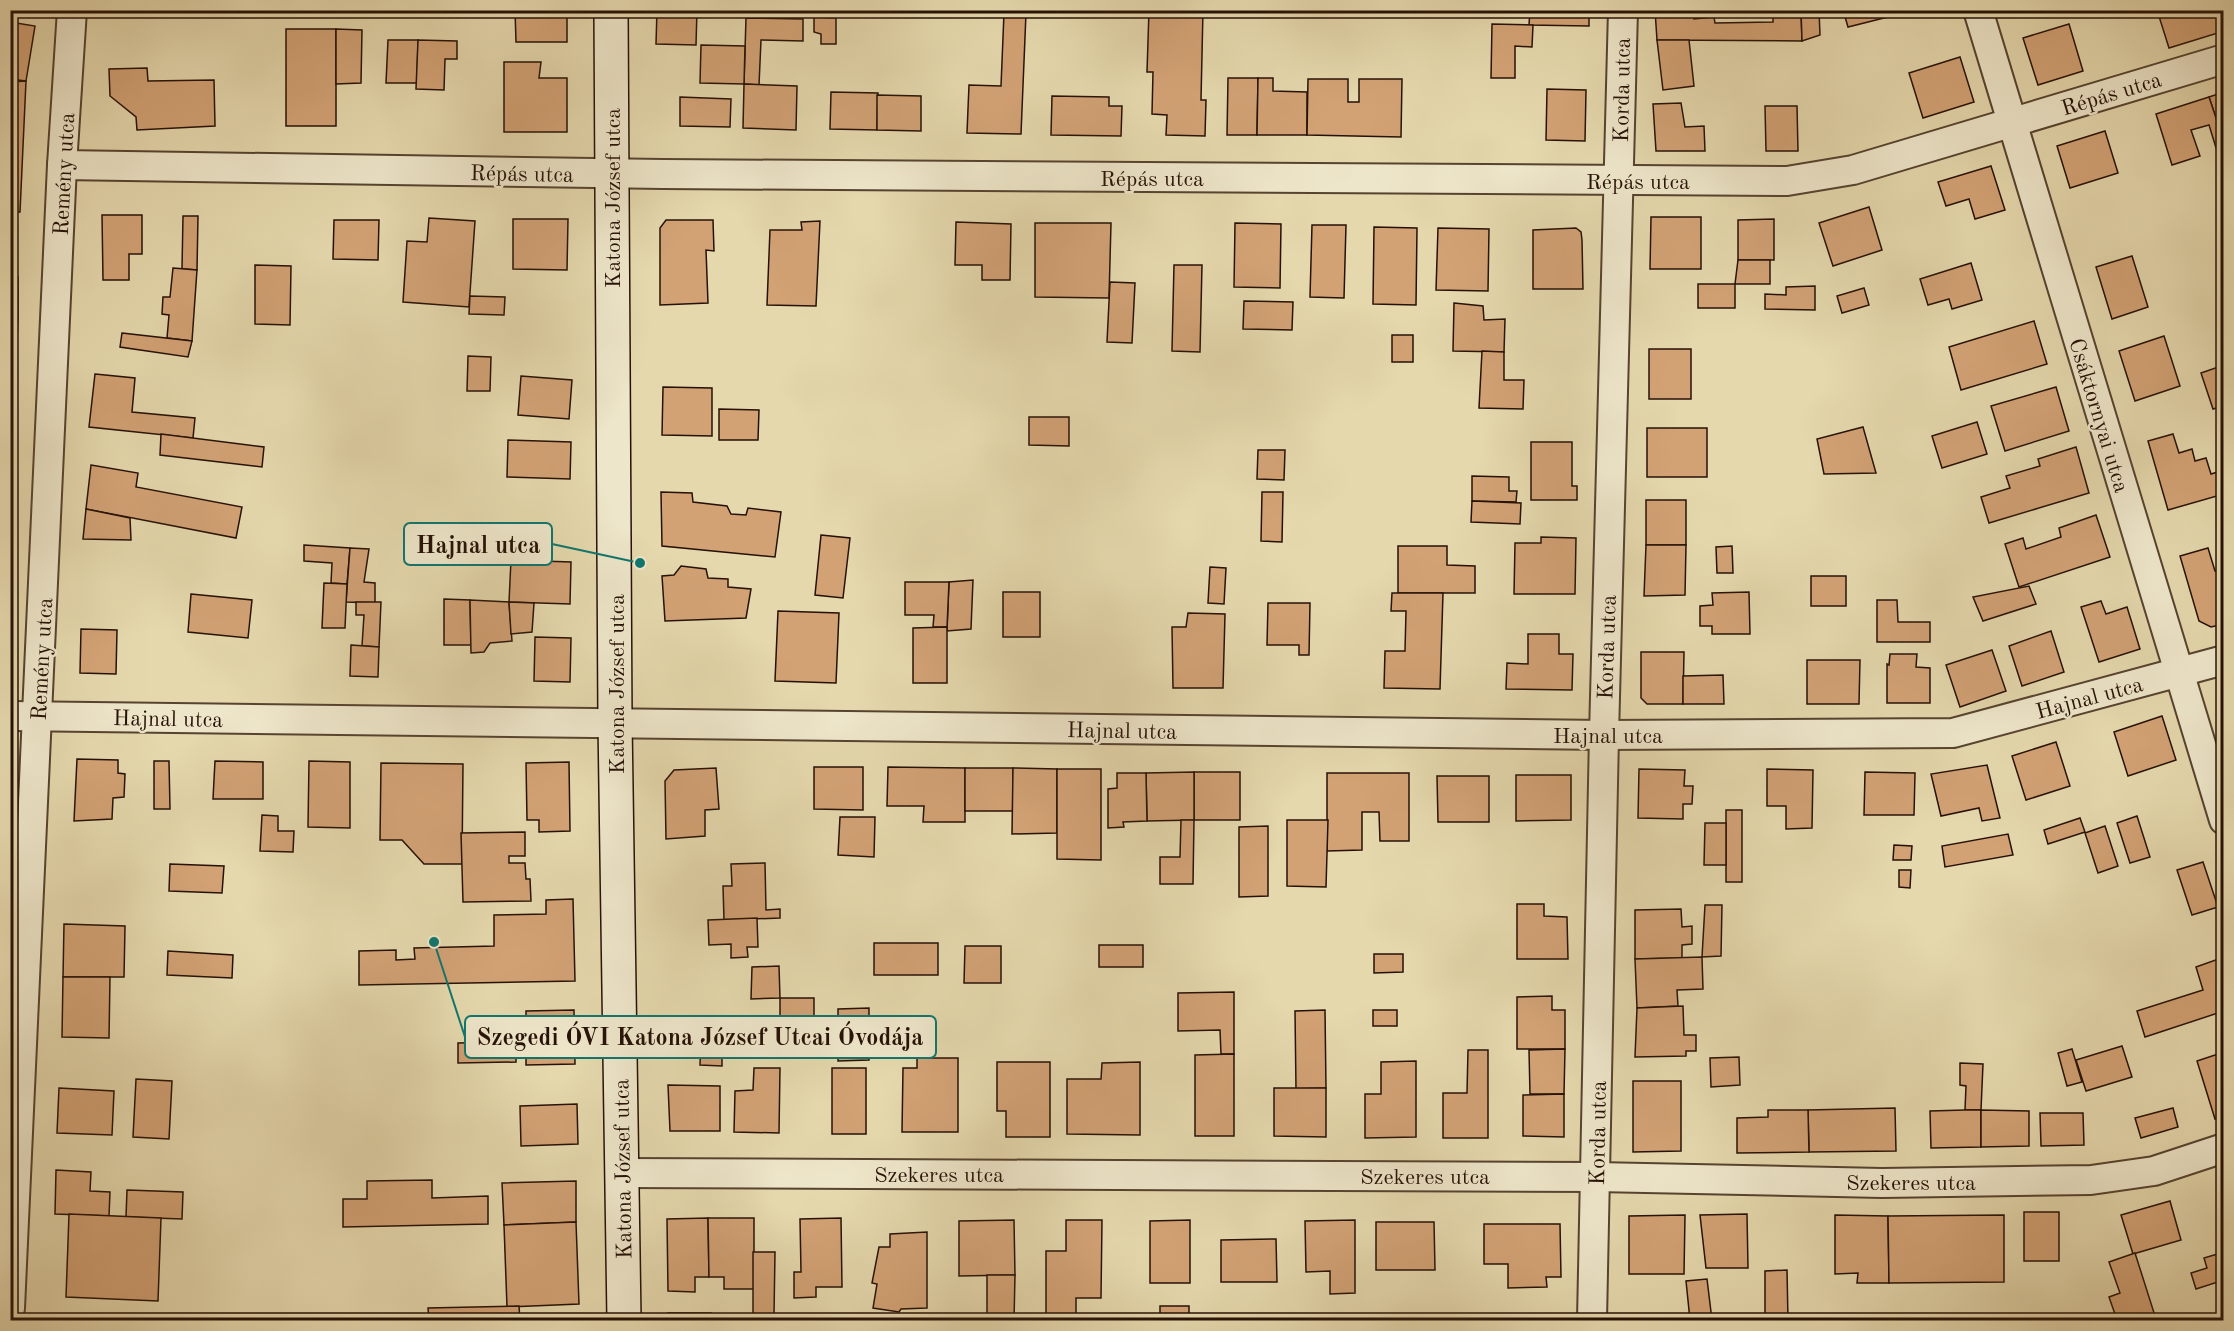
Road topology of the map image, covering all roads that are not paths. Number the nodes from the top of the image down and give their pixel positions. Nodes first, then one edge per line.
1 (72, 10) edge
2 (611, 10) edge
3 (1623, 10) edge
4 (1978, 10) edge
5 (2223, 59) edge
6 (2012, 123) junction
7 (62, 165) junction
8 (613, 174) junction
9 (1619, 181) junction
10 (2223, 660) edge
11 (2178, 674) junction
12 (24, 716) edge
13 (615, 722) junction
14 (1604, 735) junction
15 (2223, 820) edge
16 (2223, 1148) edge
17 (622, 1173) junction
18 (1596, 1177) junction
19 (10, 1308) edge
20 (624, 1320) edge
21 (1592, 1320) edge

1 - 7 street, Remény utca
2 - 8 street, Katona József utca
3 - 9 street, Korda utca
4 - 6 street, Csáktornyai utca
5 - 6 street, Répás utca
6 - 9 street, Répás utca
6 - 11 street, Csáktornyai utca
7 - 8 street, Répás utca
7 - 12 street, Remény utca
8 - 9 street, Répás utca
8 - 13 street, Katona József utca
9 - 14 street, Korda utca
10 - 11 street, Hajnal utca
11 - 14 street, Hajnal utca
11 - 15 street, Csáktornyai utca
12 - 13 street, Hajnal utca
12 - 19 street, Remény utca
13 - 14 street, Hajnal utca
13 - 17 street, Katona József utca
14 - 18 street, Korda utca
16 - 18 street, Szekeres utca
17 - 18 street, Szekeres utca
17 - 20 street, Katona József utca
18 - 21 street, Korda utca

